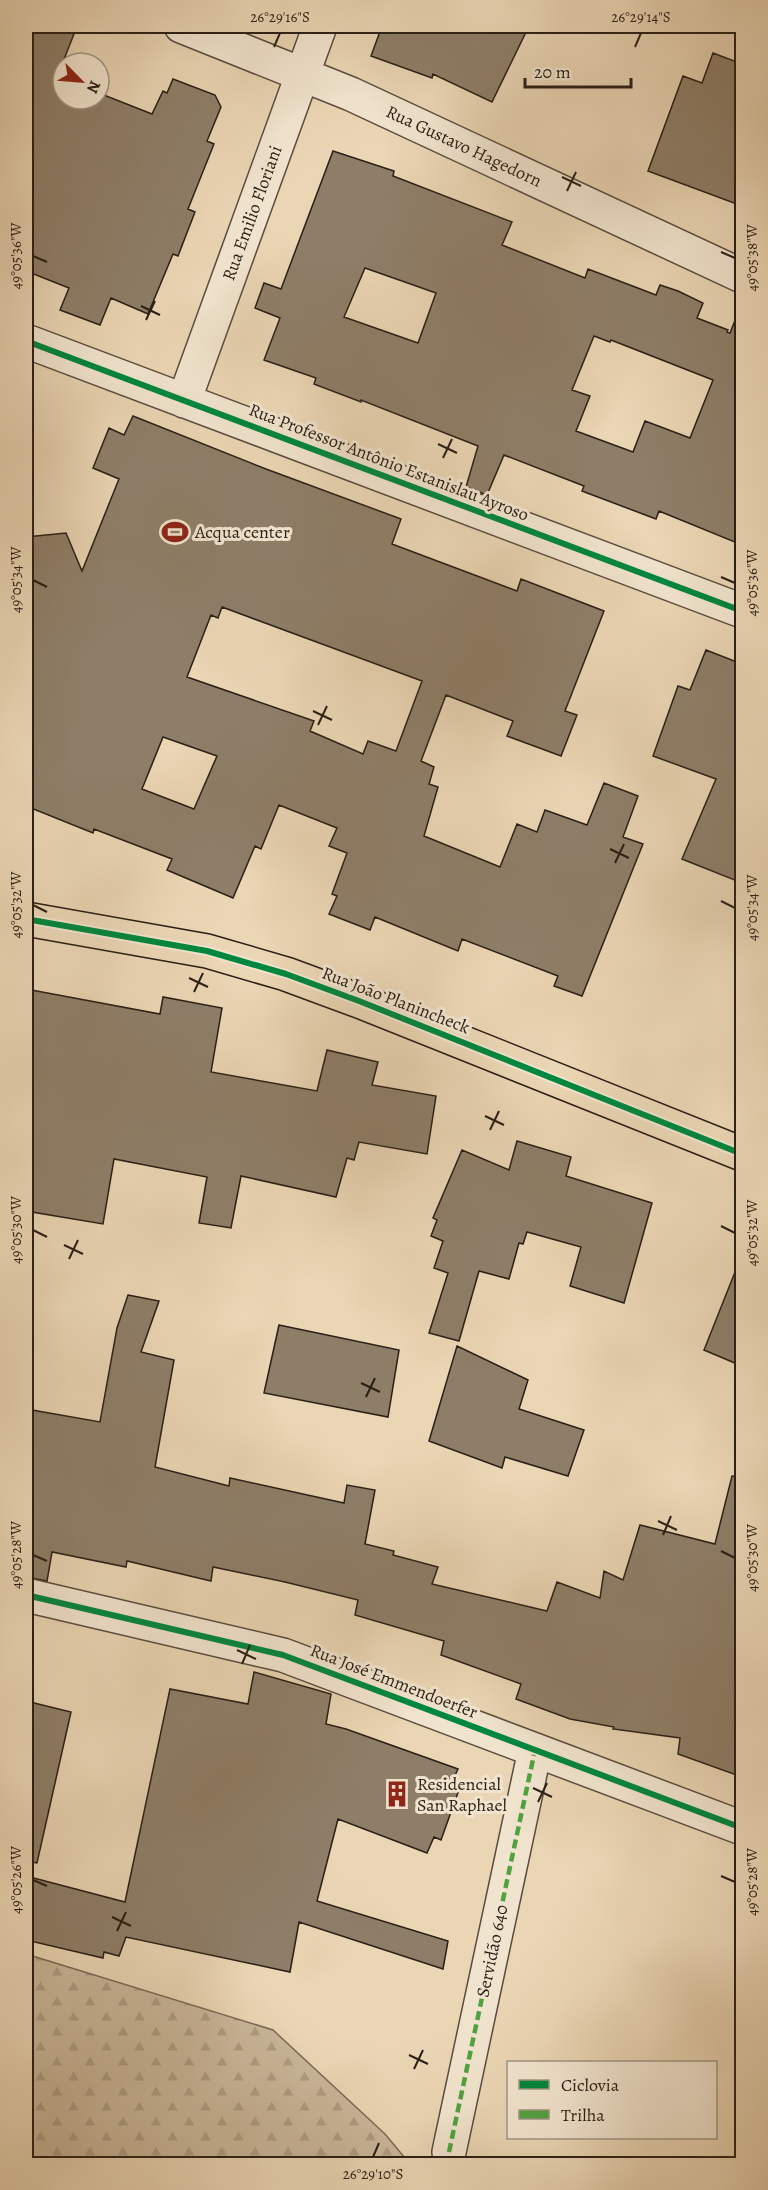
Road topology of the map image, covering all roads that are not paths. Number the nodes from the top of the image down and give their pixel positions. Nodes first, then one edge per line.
1 (181, 26) edge
2 (320, 26) edge
3 (302, 74) junction
4 (742, 276) edge
5 (26, 341) edge
6 (183, 401) junction
7 (742, 610) edge
8 (26, 919) edge
9 (742, 1154) edge
10 (26, 1595) edge
11 (535, 1750) junction
12 (742, 1828) edge
13 (449, 2152) dead end

1 - 3 street, Rua Gustavo Hagedorn
2 - 3 street, Rua Emilio Floriani
3 - 4 street, Rua Gustavo Hagedorn
3 - 6 street, Rua Emilio Floriani
5 - 6 street, Rua Professor Antônio Estanislau Ayroso
6 - 7 street, Rua Professor Antônio Estanislau Ayroso
8 - 9 main road, Rua João Planincheck
10 - 11 street, Rua José Emmendoerfer
11 - 12 street, Rua José Emmendoerfer
11 - 13 street, Servidão 640

